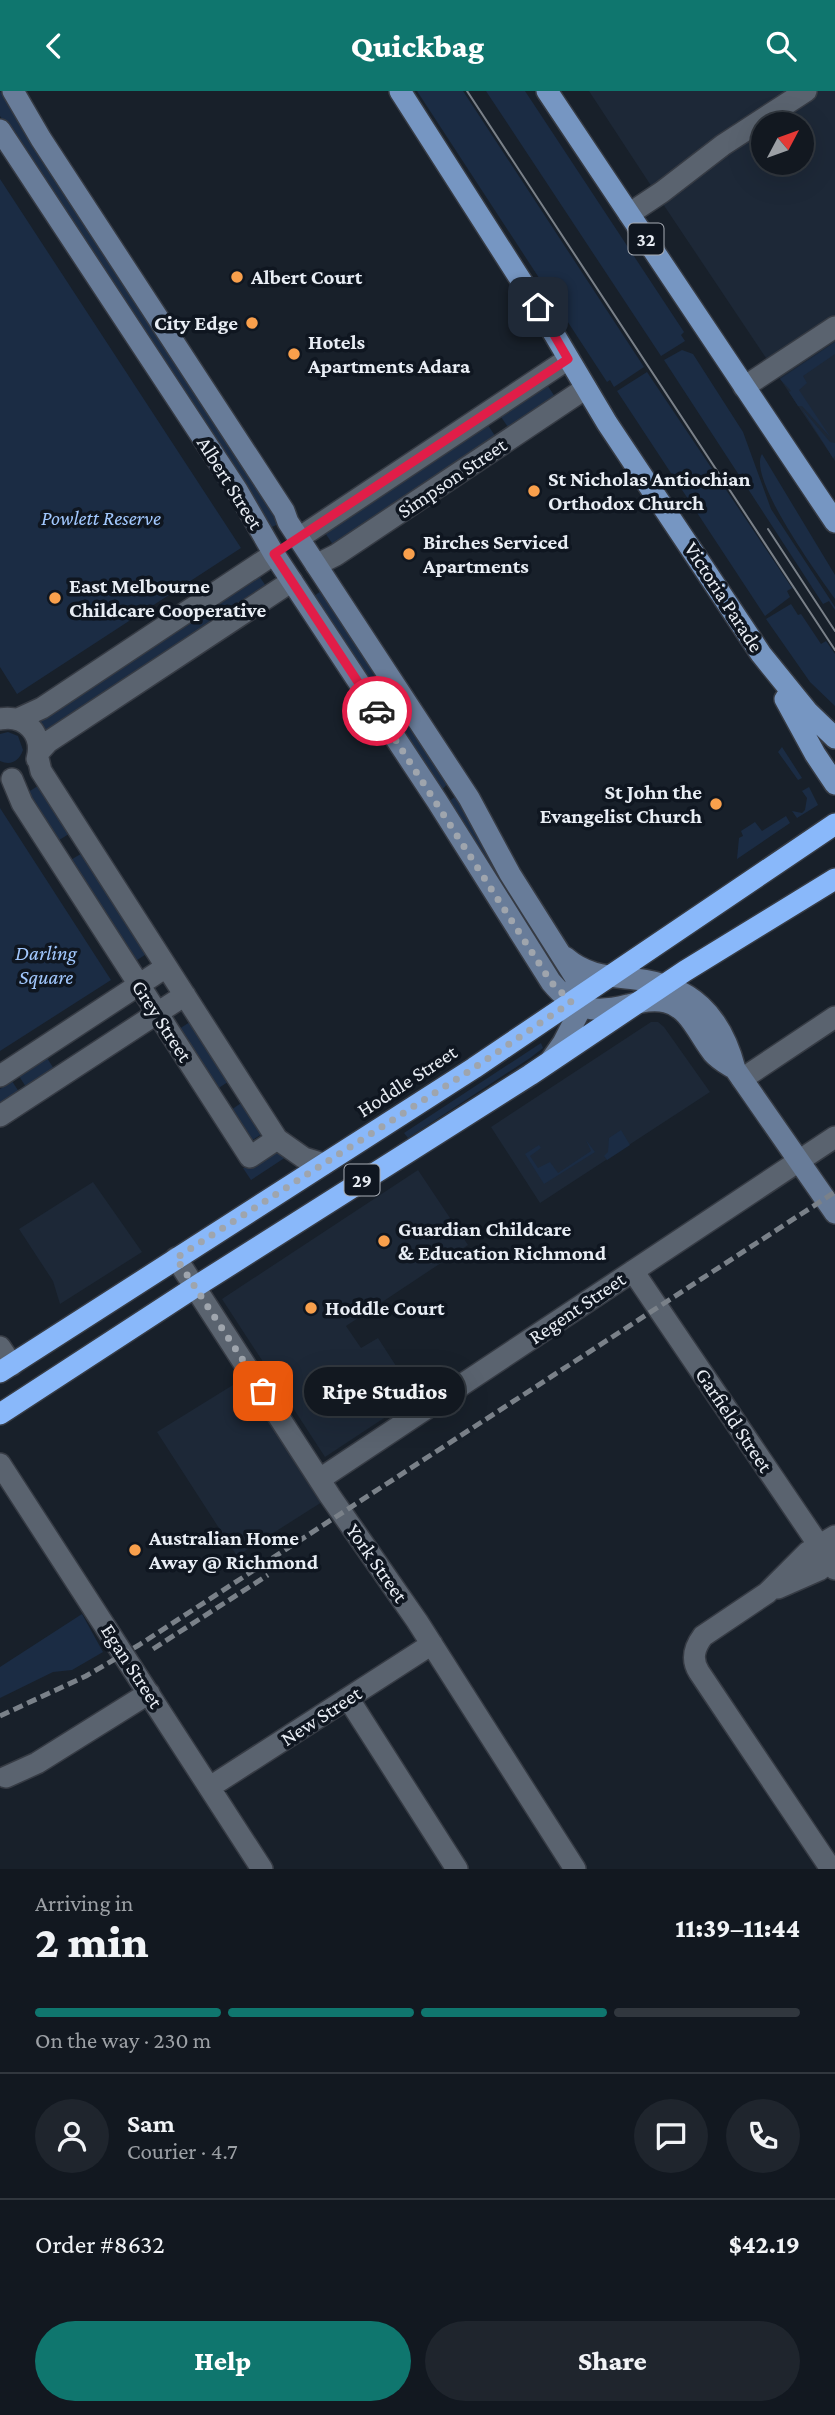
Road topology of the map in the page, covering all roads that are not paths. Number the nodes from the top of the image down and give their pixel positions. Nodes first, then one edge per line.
1 (13, 91) edge
2 (400, 91) edge
3 (547, 91) edge
4 (806, 91) edge
5 (0, 130) edge
6 (629, 214) junction
7 (835, 327) edge
8 (568, 359) junction
9 (744, 387) junction
10 (586, 389) junction
11 (835, 522) edge
12 (299, 538) junction
13 (274, 554) junction
14 (316, 565) junction
15 (292, 581) junction
16 (761, 654) junction
17 (8, 716) edge
18 (835, 738) edge
19 (38, 755) junction
20 (4, 779) edge
21 (835, 784) edge
22 (461, 785) junction
23 (437, 801) junction
24 (835, 824) edge
25 (86, 840) junction
26 (57, 858) junction
27 (835, 879) edge
28 (558, 950) junction
29 (166, 967) junction
30 (610, 977) junction
31 (138, 985) junction
32 (666, 985) junction
33 (185, 995) junction
34 (577, 1002) junction
35 (641, 1002) junction
36 (157, 1014) junction
37 (835, 1017) edge
38 (547, 1063) junction
39 (739, 1074) junction
40 (0, 1076) edge
41 (0, 1117) edge
42 (835, 1137) edge
43 (277, 1139) junction
44 (800, 1161) junction
45 (324, 1164) junction
46 (835, 1213) edge
47 (176, 1258) junction
48 (633, 1271) junction
49 (195, 1287) junction
50 (4, 1361) edge
51 (0, 1414) edge
52 (0, 1464) edge
53 (320, 1479) junction
54 (831, 1554) edge
55 (432, 1644) junction
56 (149, 1693) junction
57 (348, 1698) junction
58 (6, 1777) dead end
59 (210, 1787) junction
60 (262, 1869) edge
61 (457, 1869) edge
62 (576, 1869) edge
63 (831, 1869) edge

1 - 12 street, Albert Street
2 - 8 main road, Victoria Parade
3 - 6 main road, 32
4 - 6 street
5 - 13 street, Albert Street
6 - 9 main road, 32
7 - 9 street
8 - 10 main road, Victoria Parade
8 - 12 street, Simpson Street
9 - 11 main road, 32
10 - 14 street, Simpson Street
10 - 16 main road, Victoria Parade
12 - 13 street
12 - 14 street, Albert Street
13 - 15 street, Albert Street
13 - 17 street
14 - 15 street
14 - 22 street, Albert Street
15 - 19 street
15 - 23 street, Albert Street
16 - 18 main road, Victoria Parade
16 - 21 main road
17 - 19 street, Grey Street
19 - 20 street
19 - 25 street, Grey Street
20 - 26 street, Grey Street
22 - 23 street
22 - 28 street, Albert Street
23 - 34 street, Albert Street
24 - 30 highway, Hoddle Street / 29
25 - 26 street
25 - 29 street, Grey Street
26 - 31 street, Grey Street
27 - 32 highway, 29
28 - 30 street, Albert Street
28 - 34 street, Albert Street
29 - 31 street
29 - 33 street, Grey Street
30 - 32 street, Albert Street
30 - 34 highway, Hoddle Street / 29
31 - 36 street, Grey Street
31 - 40 street
32 - 35 highway, 29
32 - 39 street, Albert Street
33 - 36 street
33 - 43 street, Grey Street
34 - 35 street
34 - 38 street
34 - 45 highway, Hoddle Street / 29
35 - 38 highway, 29
35 - 39 street
36 - 41 street
36 - 43 street, Grey Street
37 - 39 street
38 - 49 highway, 29
39 - 44 street
42 - 44 street, Regent Street
43 - 45 street, Grey Street
44 - 46 street
44 - 48 street, Regent Street
45 - 47 highway, Hoddle Street / 29
47 - 49 street, York Street
47 - 50 highway, Hoddle Street / 29
48 - 53 street, Regent Street
48 - 54 street, Garfield Street
49 - 51 highway, 29
49 - 53 street, York Street
52 - 56 street, Egan Street
53 - 55 street, York Street
54 - 63 street
55 - 57 street, New Street
55 - 62 street, York Street
56 - 58 street
56 - 59 street, Egan Street
57 - 59 street, New Street
57 - 61 street
59 - 60 street, Egan Street

